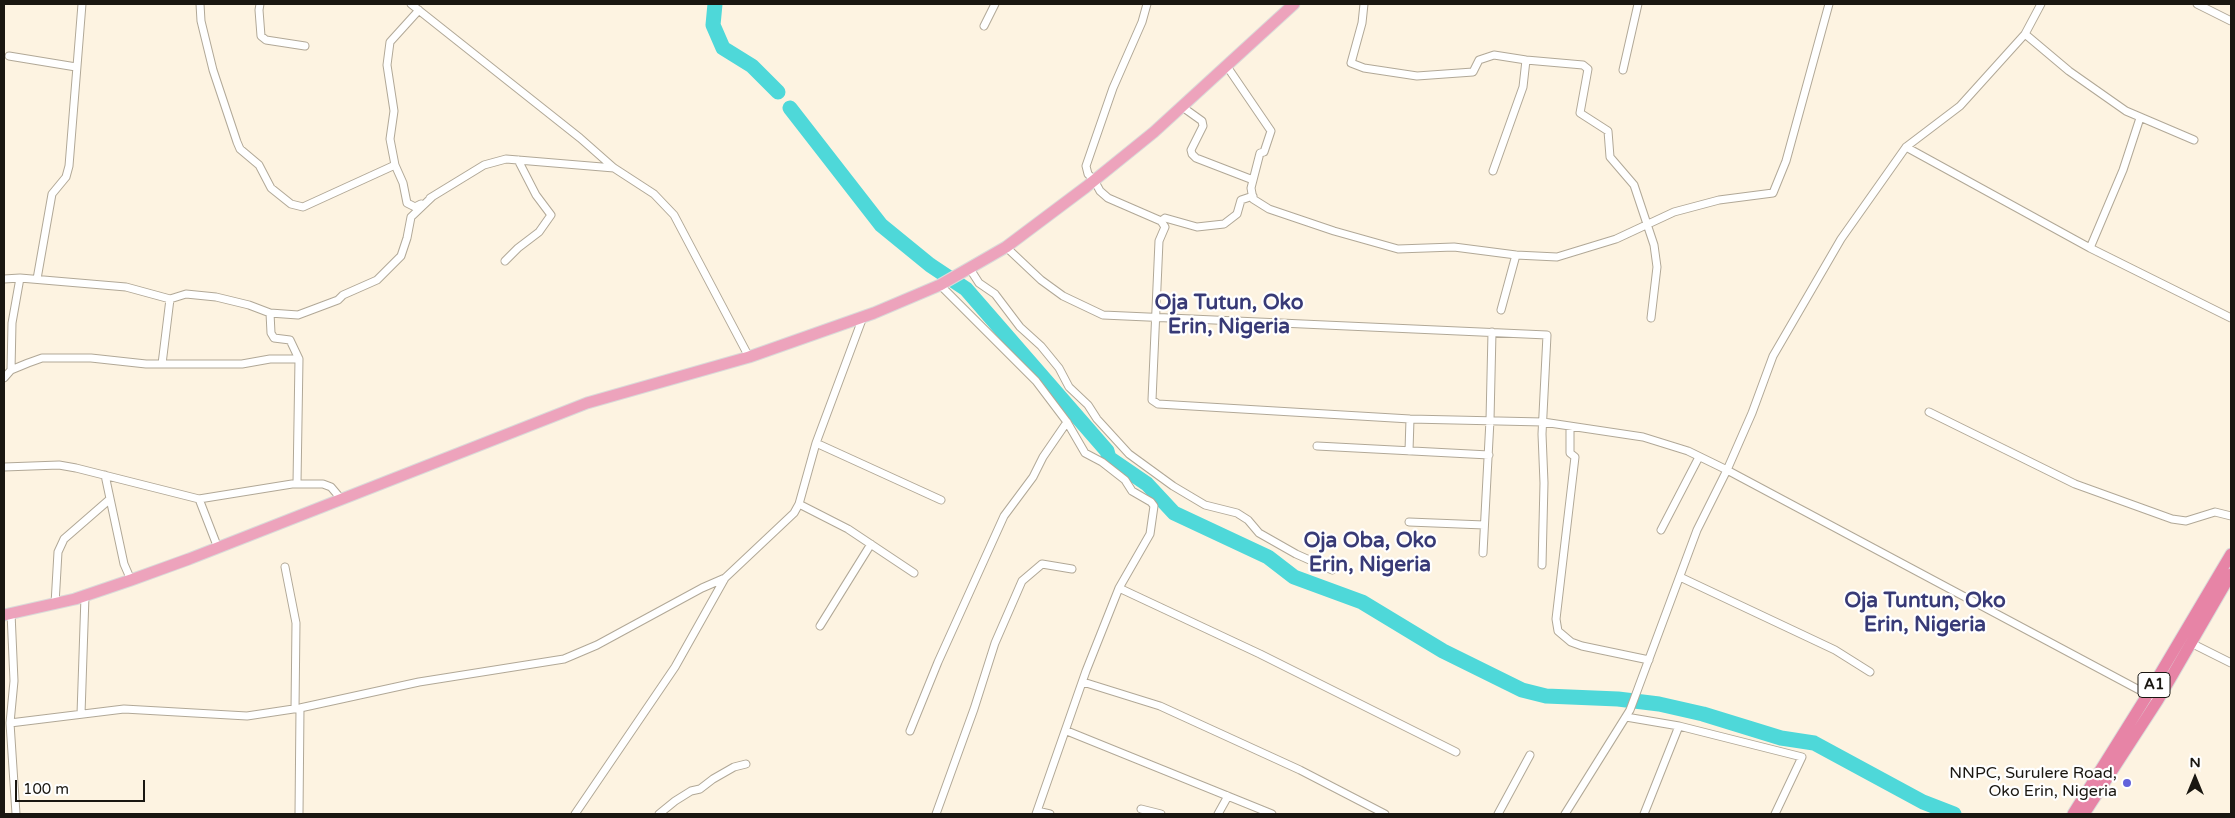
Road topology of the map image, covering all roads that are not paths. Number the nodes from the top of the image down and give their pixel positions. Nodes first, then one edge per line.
1 (82, 4) edge
2 (200, 4) edge
3 (260, 4) edge
4 (412, 4) edge
5 (995, 4) edge
6 (1147, 4) edge
7 (1294, 4) edge
8 (1364, 4) edge
9 (1638, 4) edge
10 (1829, 4) edge
11 (2040, 4) edge
12 (2197, 4) edge
13 (419, 10) junction
14 (2231, 21) edge
15 (984, 26) dead end
16 (2024, 34) junction
17 (305, 46) dead end
18 (9, 56) dead end
19 (1526, 60) junction
20 (1226, 65) junction
21 (76, 67) junction
22 (1623, 70) dead end
23 (1181, 106) junction
24 (2140, 118) junction
25 (2194, 140) dead end
26 (1906, 147) junction
27 (518, 160) junction
28 (395, 164) junction
29 (614, 168) junction
30 (1493, 171) dead end
31 (1094, 180) junction
32 (1253, 180) junction
33 (1253, 196) junction
34 (432, 197) junction
35 (1161, 221) junction
36 (1648, 224) junction
37 (1006, 247) junction
38 (2090, 248) junction
39 (1516, 254) junction
40 (505, 261) dead end
41 (970, 269) junction
42 (20, 278) junction
43 (4, 279) edge
44 (37, 280) junction
45 (942, 283) junction
46 (170, 299) junction
47 (1501, 310) dead end
48 (270, 314) junction
49 (863, 317) junction
50 (1156, 317) junction
51 (1651, 318) dead end
52 (2231, 318) edge
53 (1492, 332) junction
54 (749, 357) junction
55 (299, 359) junction
56 (162, 364) junction
57 (11, 370) junction
58 (4, 378) edge
59 (1929, 412) dead end
60 (1410, 419) junction
61 (1490, 420) junction
62 (1067, 422) junction
63 (1543, 422) junction
64 (1570, 426) junction
65 (816, 443) junction
66 (1317, 446) dead end
67 (1409, 451) junction
68 (1489, 455) junction
69 (1699, 457) junction
70 (4, 467) edge
71 (1727, 470) junction
72 (105, 475) junction
73 (297, 483) junction
74 (110, 498) junction
75 (199, 499) junction
76 (342, 500) junction
77 (941, 500) dead end
78 (799, 504) junction
79 (2231, 516) edge
80 (1409, 522) dead end
81 (1484, 526) junction
82 (1660, 530) dead end
83 (871, 544) junction
84 (218, 548) junction
85 (1483, 553) dead end
86 (2231, 554) edge
87 (1542, 565) dead end
88 (285, 567) dead end
89 (1072, 569) dead end
90 (1332, 570) dead end
91 (914, 573) dead end
92 (2231, 574) edge
93 (1680, 577) junction
94 (725, 578) junction
95 (131, 580) junction
96 (1119, 588) junction
97 (85, 596) junction
98 (54, 604) junction
99 (8, 614) edge
100 (820, 626) dead end
101 (2191, 642) junction
102 (1649, 660) junction
103 (2231, 663) edge
104 (1870, 672) dead end
105 (1083, 682) junction
106 (2153, 697) junction
107 (298, 708) junction
108 (1628, 713) junction
109 (81, 714) junction
110 (10, 723) junction
111 (1679, 726) junction
112 (910, 731) dead end
113 (1066, 731) junction
114 (1456, 752) dead end
115 (1530, 755) dead end
116 (746, 764) dead end
117 (1228, 796) junction
118 (1141, 809) dead end
119 (1037, 813) edge
120 (16, 814) edge
121 (299, 814) edge
122 (575, 814) edge
123 (659, 814) edge
124 (936, 814) edge
125 (1050, 814) edge
126 (1162, 814) edge
127 (1218, 814) edge
128 (1272, 814) edge
129 (1385, 814) edge
130 (1498, 814) edge
131 (1565, 814) edge
132 (1644, 814) edge
133 (1775, 814) edge
134 (2073, 814) edge
135 (2086, 814) edge

1 - 21 street
2 - 28 street
3 - 17 street
4 - 13 street
5 - 15 street
6 - 31 street
7 - 20 main road
8 - 19 street
9 - 22 street
10 - 36 street
11 - 16 street
12 - 14 street
13 - 28 street
13 - 29 street
16 - 24 street
16 - 26 street
18 - 21 street
19 - 30 street
19 - 36 street
20 - 23 main road
20 - 32 street
21 - 44 street
23 - 31 main road
23 - 32 street
24 - 25 street
24 - 38 street
26 - 38 street
26 - 71 street
27 - 29 street
27 - 34 street
27 - 40 street
28 - 34 street
29 - 54 street
31 - 35 street
31 - 37 main road
32 - 33 street
33 - 35 street
33 - 39 street
34 - 48 street
35 - 50 street
36 - 39 street
36 - 51 street
37 - 41 main road
37 - 50 street
38 - 52 street
39 - 47 street
41 - 45 main road
41 - 90 street
42 - 43 street
42 - 44 street
42 - 57 street
44 - 46 street
45 - 49 main road
45 - 62 street
46 - 48 street
46 - 56 street
48 - 55 street
49 - 54 main road
49 - 65 street
50 - 53 street
50 - 60 street
53 - 61 street
53 - 63 street
54 - 76 main road
55 - 56 street
55 - 73 street
56 - 57 street
57 - 58 street
59 - 79 street
60 - 61 street
60 - 67 street
61 - 63 street
61 - 68 street
62 - 96 street
62 - 112 street
63 - 64 street
63 - 87 street
64 - 69 street
64 - 102 street
65 - 77 street
65 - 78 street
66 - 67 street
67 - 68 street
68 - 81 street
69 - 71 street
69 - 82 street
70 - 72 street
71 - 93 street
71 - 106 street
72 - 74 street
72 - 75 street
73 - 75 street
73 - 76 street
74 - 95 street
74 - 98 street
75 - 84 street
76 - 84 main road
78 - 83 street
78 - 94 street
80 - 81 street
81 - 85 street
83 - 91 street
83 - 100 street
84 - 95 main road
86 - 106 highway, A1
88 - 107 street
89 - 124 street
92 - 101 highway, A1
93 - 102 street
93 - 104 street
94 - 107 street
94 - 122 street
95 - 97 main road
96 - 105 street
96 - 114 street
97 - 98 main road
97 - 109 street
98 - 99 main road
99 - 110 street
101 - 103 street
101 - 106 highway, A1
102 - 108 street
105 - 113 street
105 - 129 street
106 - 134 highway, A1
106 - 135 highway, A1
107 - 109 street
107 - 121 street
108 - 111 street
108 - 131 street
109 - 110 street
110 - 120 street
111 - 132 street
111 - 133 street
113 - 117 street
113 - 119 street
115 - 130 street
116 - 123 street
117 - 127 street
117 - 128 street
118 - 126 street
119 - 125 street

